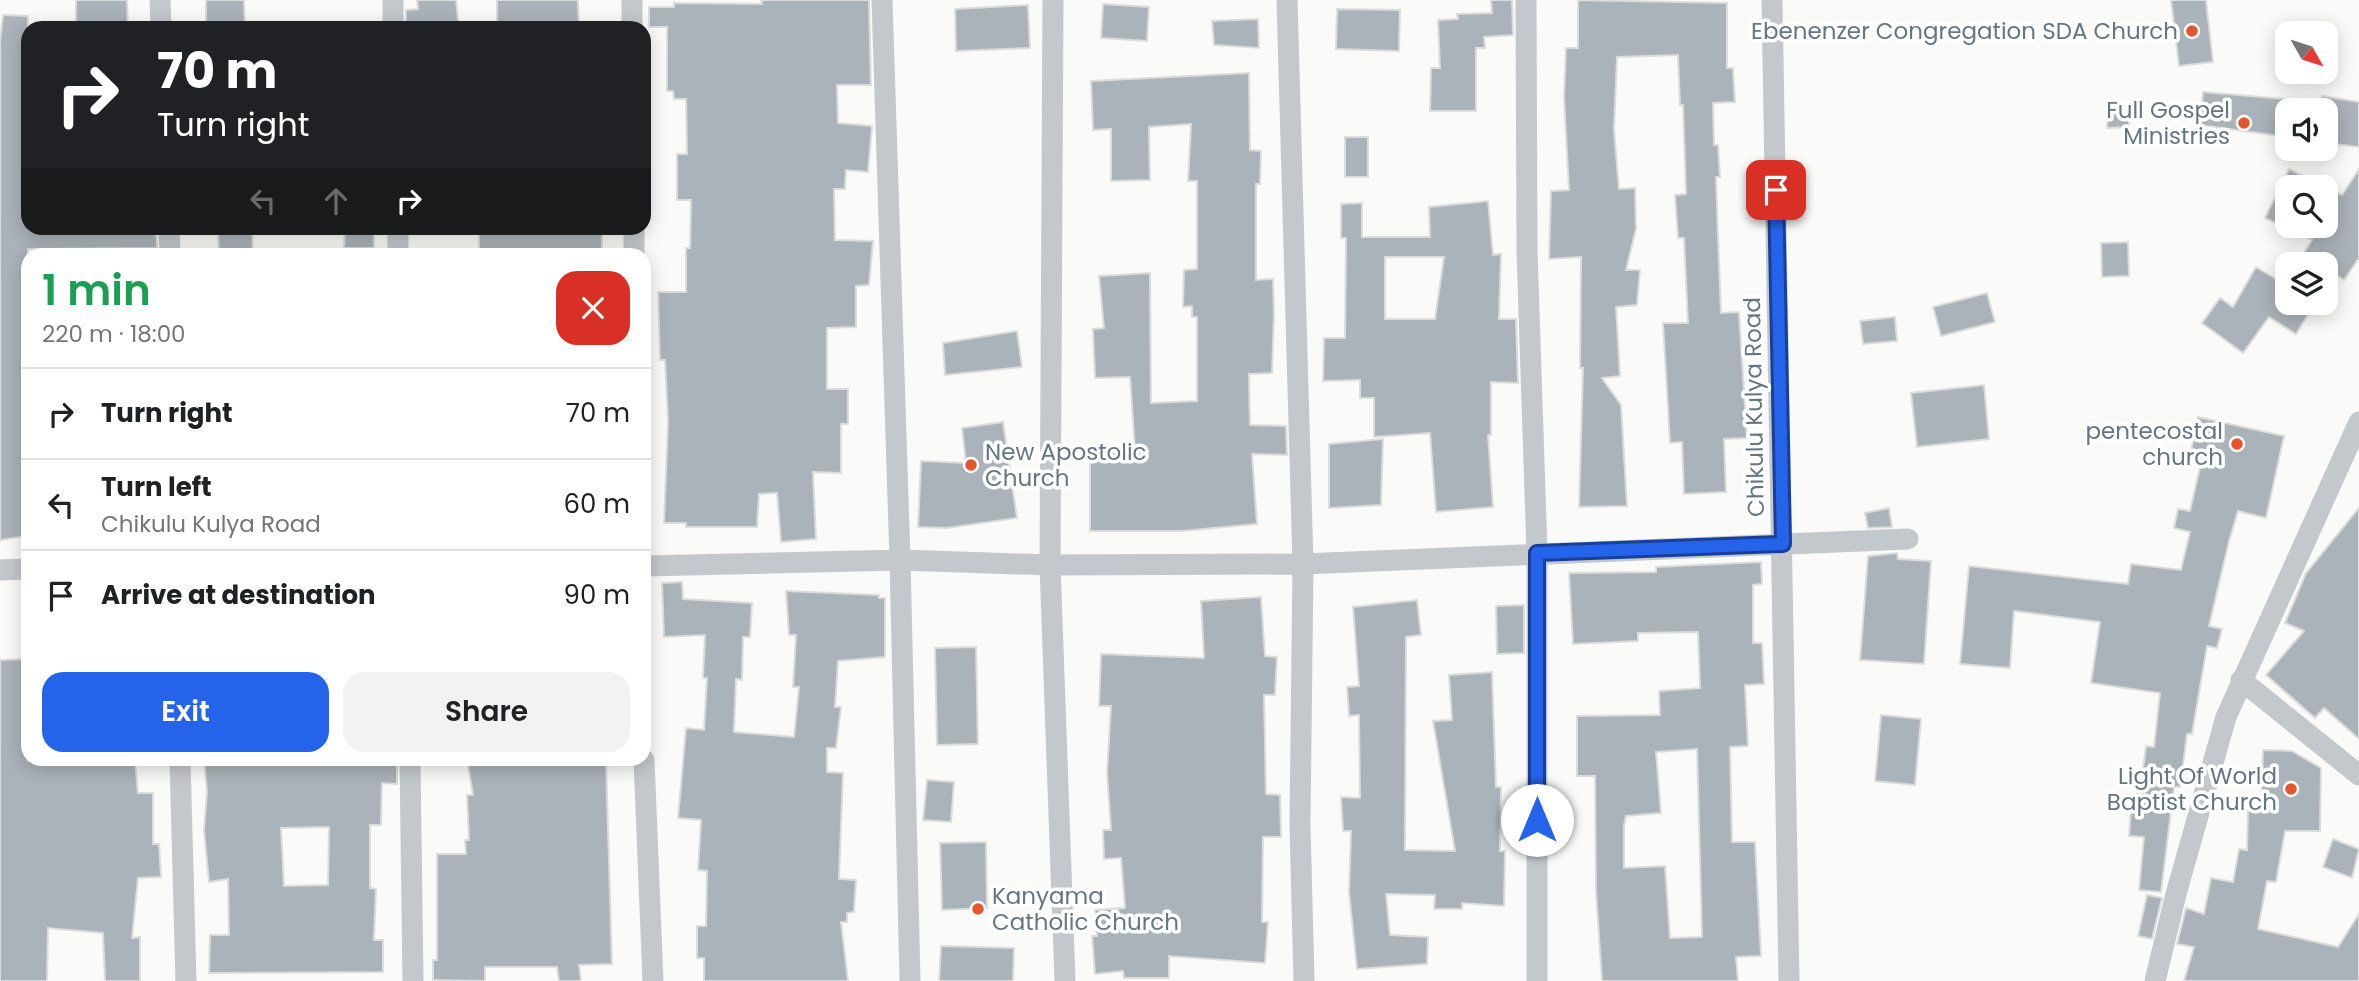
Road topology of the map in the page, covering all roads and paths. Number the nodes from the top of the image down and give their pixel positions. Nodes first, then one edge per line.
1 (160, 0) edge
2 (393, 0) edge
3 (632, 0) edge
4 (882, 0) edge
5 (1053, 0) edge
6 (1287, 0) edge
7 (1526, 0) edge
8 (1772, 0) edge
9 (161, 21) edge
10 (393, 21) edge
11 (632, 21) edge
12 (2359, 422) edge
13 (2342, 462) junction
14 (2359, 475) edge
15 (1908, 538) dead end
16 (1783, 544) junction
17 (1537, 553) junction
18 (900, 560) junction
19 (1303, 564) junction
20 (1050, 565) junction
21 (651, 566) edge
22 (21, 569) edge
23 (0, 570) edge
24 (2241, 680) junction
25 (180, 766) edge
26 (410, 766) edge
27 (644, 766) edge
28 (2359, 775) edge
29 (186, 981) edge
30 (413, 981) edge
31 (653, 981) edge
32 (910, 981) edge
33 (1065, 981) edge
34 (1304, 981) edge
35 (1538, 981) edge
36 (1789, 981) edge
37 (2155, 981) edge

1 - 9 street
2 - 10 street
3 - 11 street
4 - 18 street
5 - 20 street
6 - 19 street
7 - 17 street
8 - 16 street, Chikulu Kulya Road
12 - 13 street
13 - 14 street
13 - 24 street
15 - 16 street
16 - 17 street
16 - 36 street, Chikulu Kulya Road
17 - 19 street
17 - 35 street
18 - 20 street
18 - 21 street
18 - 32 street
19 - 20 street
19 - 34 street
20 - 33 street
22 - 23 street
24 - 28 street
24 - 37 street
25 - 29 street
26 - 30 street
27 - 31 street

